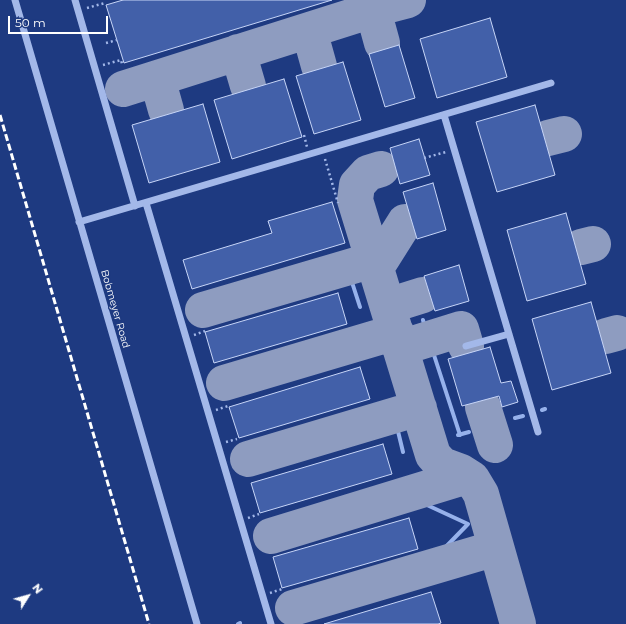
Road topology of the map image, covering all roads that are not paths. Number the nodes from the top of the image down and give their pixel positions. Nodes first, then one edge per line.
1 (15, 0) edge
2 (75, 0) edge
3 (550, 83) dead end
4 (444, 115) junction
5 (146, 203) junction
6 (135, 206) junction
7 (79, 222) junction
8 (509, 334) junction
9 (466, 346) dead end
10 (538, 432) dead end
11 (196, 624) edge
12 (271, 624) edge

1 - 7 street, Bobmeyer Road
2 - 6 street
3 - 4 street
4 - 5 street
4 - 8 street
5 - 6 street
5 - 12 street
6 - 7 street
7 - 11 street, Bobmeyer Road
8 - 9 street
8 - 10 street

